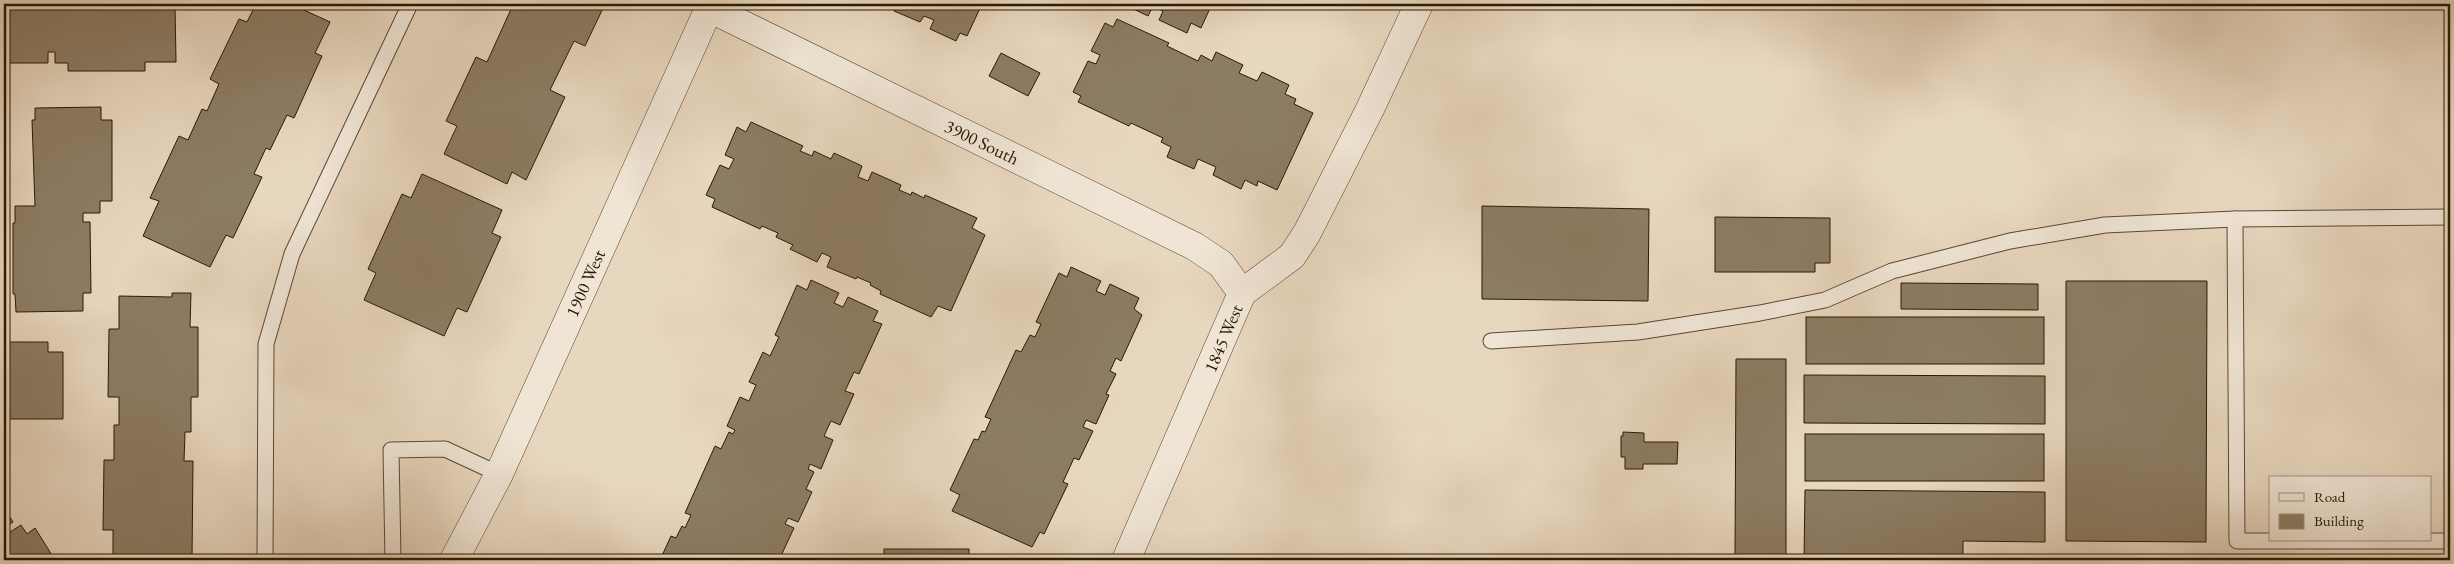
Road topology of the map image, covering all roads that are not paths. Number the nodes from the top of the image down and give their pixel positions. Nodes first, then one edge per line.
1 (410, 4) edge
2 (1419, 4) edge
3 (710, 6) edge
4 (2450, 217) edge
5 (2235, 219) junction
6 (1242, 293) junction
7 (1491, 341) dead end
8 (500, 474) junction
9 (2269, 541) edge
10 (2432, 541) edge
11 (2450, 541) edge
12 (265, 560) edge
13 (393, 560) edge
14 (454, 560) edge
15 (1126, 560) edge

1 - 12 lane
2 - 6 street, 1845 West
3 - 6 street, 3900 South
3 - 8 street, 1900 West
4 - 5 lane
5 - 7 lane
5 - 9 lane
6 - 15 street, 1845 West
8 - 13 lane
8 - 14 street, 1900 West
10 - 11 lane

